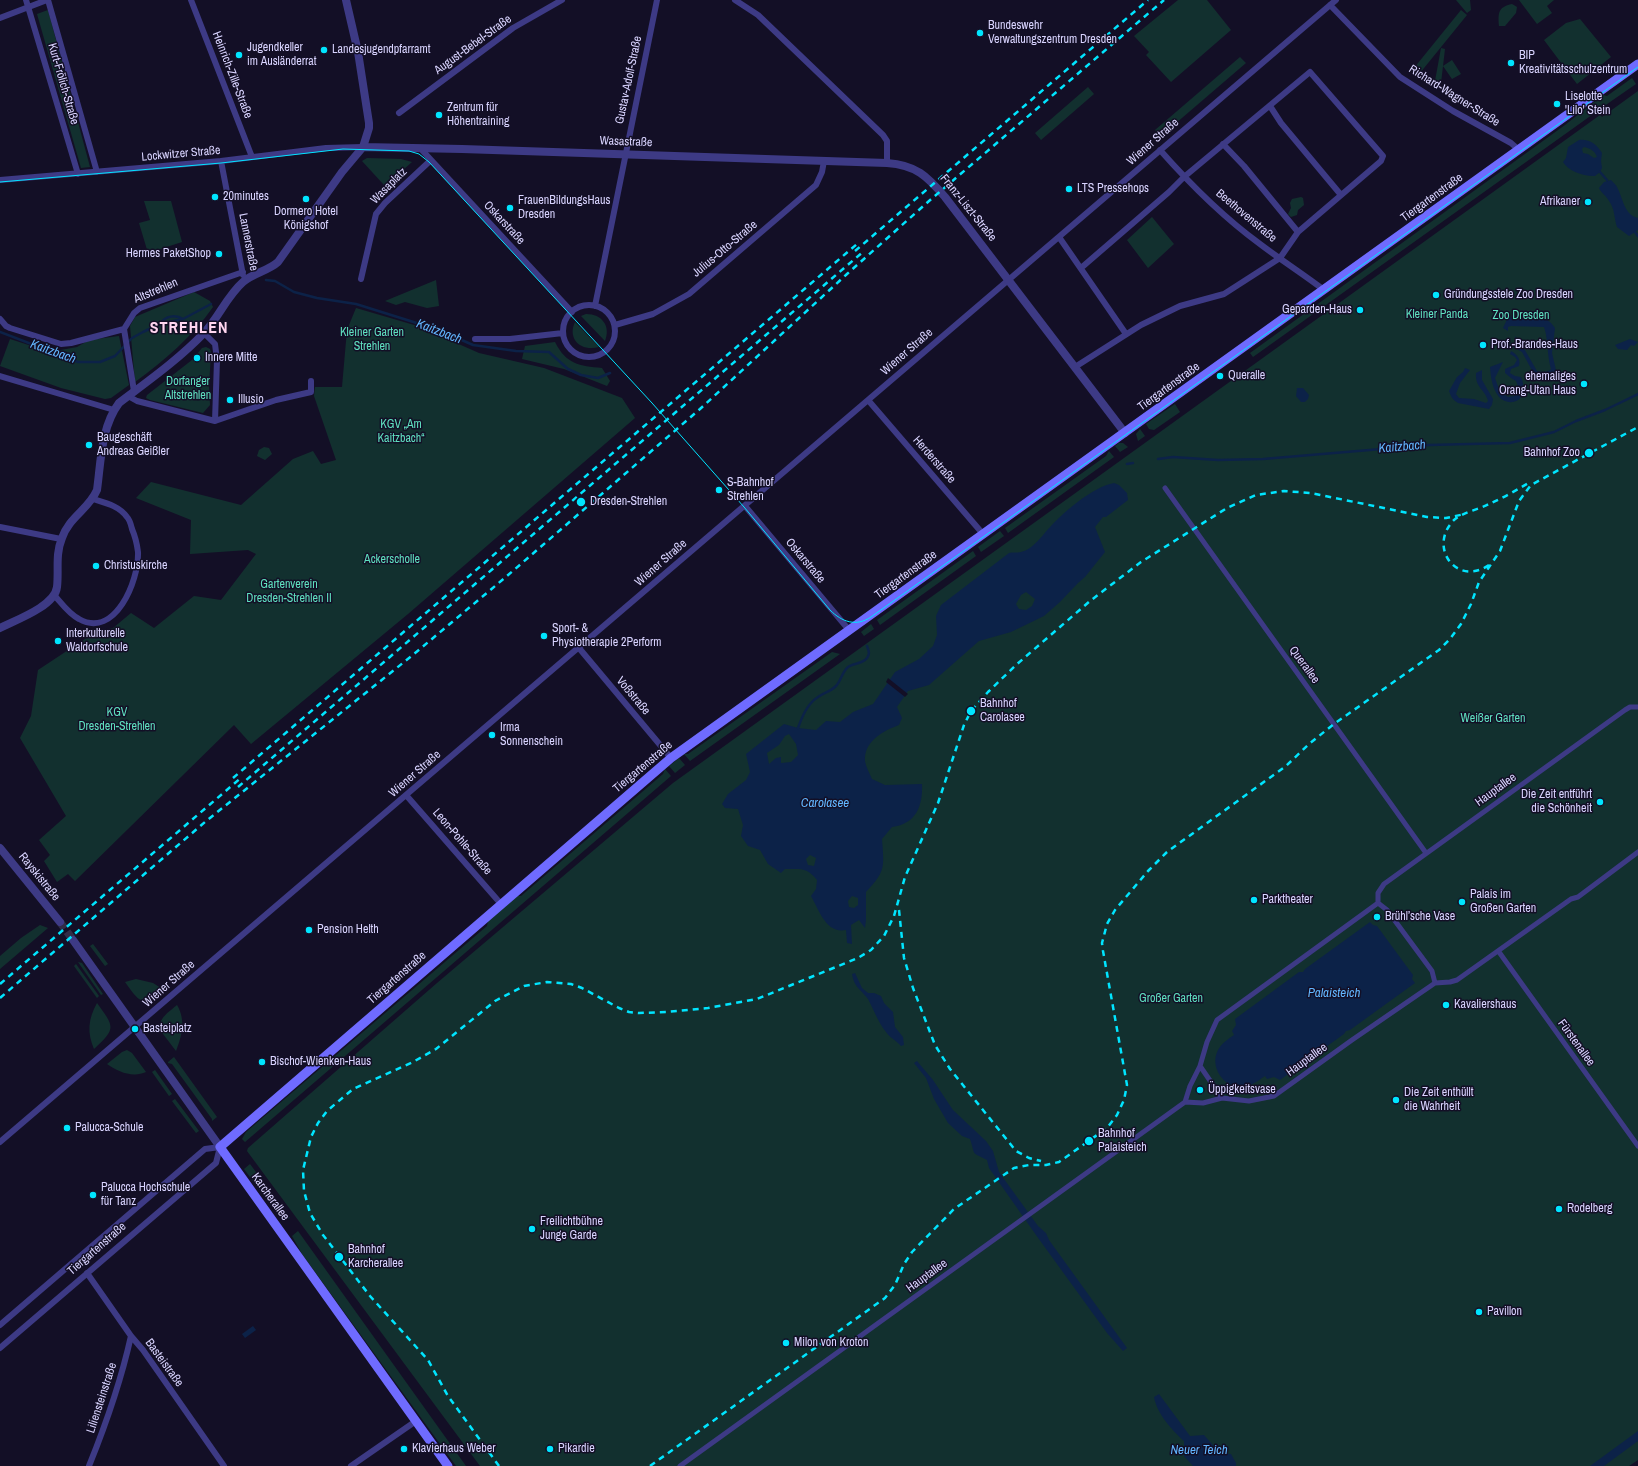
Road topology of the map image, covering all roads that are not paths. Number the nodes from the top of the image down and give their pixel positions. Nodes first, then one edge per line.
1 (26, 0) edge
2 (48, 0) edge
3 (191, 0) edge
4 (346, 0) edge
5 (562, 0) edge
6 (657, 0) edge
7 (735, 0) edge
8 (1336, 0) edge
9 (1330, 5) junction
10 (28, 7) junction
11 (0, 18) edge
12 (1638, 64) edge
13 (1270, 106) junction
14 (400, 113) dead end
15 (1223, 144) junction
16 (363, 147) junction
17 (420, 148) junction
18 (1160, 150) junction
19 (1519, 150) junction
20 (625, 154) junction
21 (252, 157) junction
22 (431, 160) junction
23 (221, 161) junction
24 (824, 161) junction
25 (887, 163) junction
26 (97, 172) junction
27 (78, 174) junction
28 (1184, 177) junction
29 (0, 180) edge
30 (1341, 195) junction
31 (1298, 232) junction
32 (1059, 237) junction
33 (1280, 258) junction
34 (1080, 268) junction
35 (243, 272) junction
36 (361, 279) dead end
37 (1009, 280) junction
38 (244, 281) junction
39 (1324, 290) junction
40 (595, 306) junction
41 (572, 312) junction
42 (0, 319) edge
43 (615, 325) junction
44 (124, 329) junction
45 (204, 333) junction
46 (563, 333) junction
47 (1126, 334) junction
48 (475, 339) dead end
49 (1075, 367) junction
50 (0, 376) edge
51 (311, 381) dead end
52 (131, 394) junction
53 (868, 400) junction
54 (114, 410) junction
55 (215, 421) junction
56 (1125, 433) junction
57 (1165, 488) dead end
58 (93, 499) junction
59 (745, 506) junction
60 (0, 527) edge
61 (983, 534) junction
62 (62, 538) junction
63 (55, 596) junction
64 (0, 628) edge
65 (849, 630) junction
66 (579, 648) junction
67 (1638, 707) edge
68 (670, 758) junction
69 (406, 795) junction
70 (0, 848) edge
71 (1638, 852) edge
72 (1426, 853) junction
73 (1378, 902) junction
74 (501, 904) junction
75 (60, 922) tunnel mouth
76 (74, 940) tunnel mouth
77 (1498, 952) junction
78 (1435, 983) junction
79 (135, 1027) junction
80 (1200, 1066) junction
81 (1222, 1098) junction
82 (1185, 1102) junction
83 (0, 1142) edge
84 (1638, 1146) edge
85 (220, 1147) junction
86 (87, 1273) junction
87 (0, 1325) edge
88 (131, 1336) junction
89 (0, 1348) edge
90 (416, 1421) junction
91 (89, 1466) edge
92 (224, 1466) edge
93 (351, 1466) edge
94 (448, 1466) edge
95 (680, 1466) edge

1 - 10 street, Kurt-Frölich-Straße
2 - 10 street
2 - 26 street, Kurt-Frölich-Straße
3 - 21 street, Heinrich-Zille-Straße
4 - 16 street
5 - 14 street, August-Bebel-Straße
6 - 20 street, Gustav-Adolf-Straße
7 - 25 street
8 - 9 street, Wiener Straße
9 - 18 street, Wiener Straße
9 - 19 street, Richard-Wagner-Straße
10 - 11 street
10 - 27 street, Kurt-Frölich-Straße
12 - 19 main road, Tiergartenstraße
13 - 15 street
13 - 30 street
13 - 30 street
15 - 28 street
15 - 31 street
16 - 17 street, Wasastraße
16 - 21 street, Lockwitzer Straße
16 - 38 street
17 - 20 street, Wasastraße
17 - 22 street, Oskarstraße
18 - 28 street, Beethovenstraße
18 - 32 street, Wiener Straße
19 - 39 main road, Tiergartenstraße
20 - 24 street, Wasastraße
20 - 40 street, Gustav-Adolf-Straße
21 - 23 street, Lockwitzer Straße
22 - 36 street, Wasaplatz
22 - 41 street, Oskarstraße
23 - 26 street, Lockwitzer Straße
23 - 35 street, Lannerstraße
24 - 25 street, Wasastraße
24 - 43 street, Julius-Otto-Straße
25 - 37 street, Franz-Liszt-Straße
26 - 27 street, Lockwitzer Straße
27 - 29 street, Lockwitzer Straße
28 - 33 street, Beethovenstraße
28 - 34 street
30 - 31 street
31 - 33 street
32 - 34 street
32 - 37 street, Wiener Straße
33 - 39 street, Beethovenstraße
33 - 47 street
34 - 47 street
35 - 38 street, Lannerstraße
35 - 44 street, Altstrehlen
37 - 49 street, Franz-Liszt-Straße
37 - 53 street, Wiener Straße
38 - 45 street
39 - 56 main road, Tiergartenstraße
40 - 41 street
40 - 43 street
41 - 46 street
42 - 44 street
43 - 46 street
44 - 52 street
45 - 52 street
45 - 55 street
46 - 48 street
47 - 49 street
49 - 56 street, Franz-Liszt-Straße
50 - 54 street
51 - 55 street
52 - 54 street
52 - 55 street
53 - 59 street, Wiener Straße
53 - 61 street, Herderstraße
54 - 58 street
56 - 61 main road, Tiergartenstraße
57 - 72 street, Querallee
58 - 62 street
58 - 63 street
59 - 65 street, Oskarstraße
59 - 66 street, Wiener Straße
60 - 62 street
61 - 65 main road, Tiergartenstraße
62 - 63 street
63 - 64 street
65 - 68 main road, Tiergartenstraße
66 - 68 street, Voßstraße
66 - 69 street, Wiener Straße
67 - 72 street, Hauptallee
68 - 74 main road, Tiergartenstraße
69 - 74 street, Leon-Pohle-Straße
69 - 79 street, Wiener Straße
70 - 75 street, Rayskistraße
71 - 77 street, Hauptallee
72 - 73 street, Hauptallee
73 - 78 street
73 - 80 street
74 - 85 main road, Tiergartenstraße
76 - 79 street, Karcherallee
77 - 78 street, Hauptallee
77 - 84 street, Fürstenallee
78 - 81 street, Hauptallee
79 - 83 street, Wiener Straße
79 - 85 street, Karcherallee
80 - 81 street
80 - 82 street
81 - 82 street, Hauptallee
82 - 95 street, Hauptallee
85 - 86 street, Tiergartenstraße
85 - 87 street, Tiergartenstraße
85 - 90 main road, Karcherallee
86 - 88 street, Basteistraße
86 - 89 street, Tiergartenstraße
88 - 91 street, Liliensteinstraße
88 - 92 street, Basteistraße
90 - 93 street
90 - 94 main road, Karcherallee

